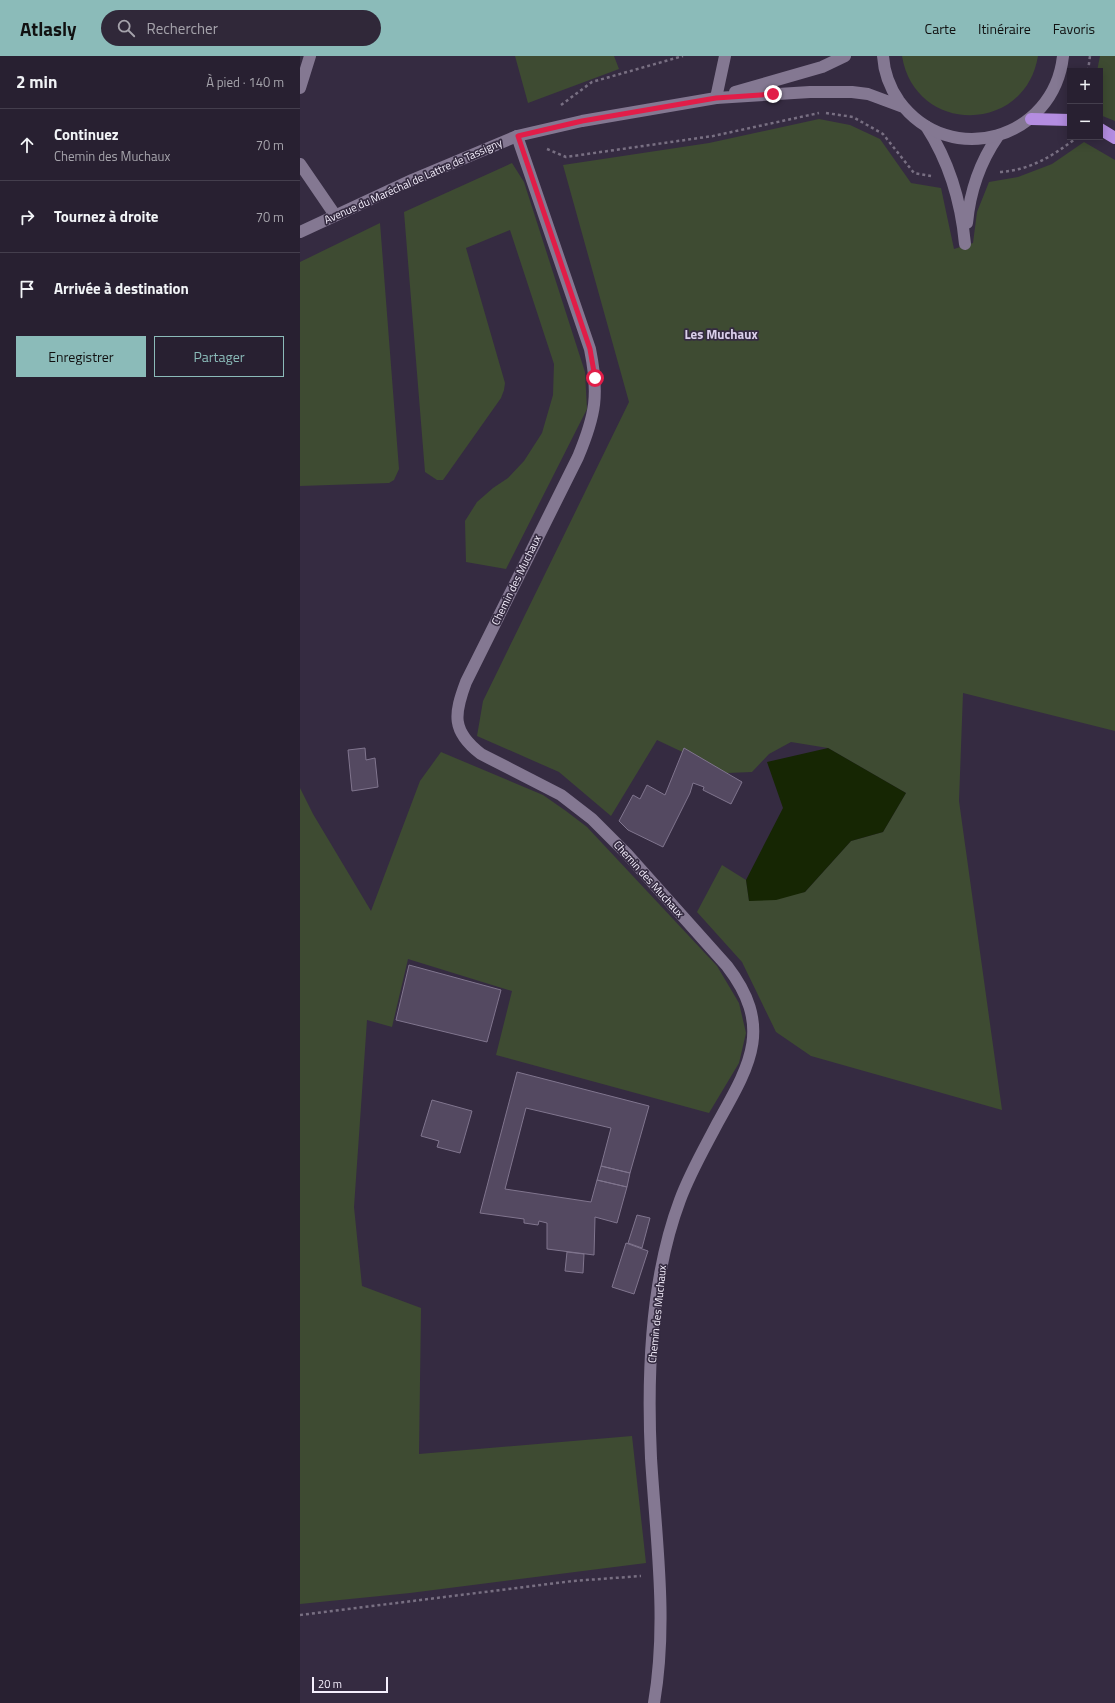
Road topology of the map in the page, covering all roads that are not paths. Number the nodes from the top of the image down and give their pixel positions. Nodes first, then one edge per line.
1 (310, 56) edge
2 (725, 56) edge
3 (846, 56) edge
4 (883, 56) edge
5 (1063, 56) edge
6 (300, 88) edge
7 (716, 98) junction
8 (903, 107) junction
9 (1030, 119) junction
10 (1067, 120) edge
11 (926, 126) junction
12 (1103, 131) edge
13 (518, 136) junction
14 (998, 136) junction
15 (1115, 138) edge
16 (300, 164) edge
17 (335, 214) junction
18 (300, 232) edge
19 (654, 1703) edge

1 - 6 street
2 - 7 street
3 - 7 street, Avenue du Maréchal de Lattre de Tassigny
4 - 8 street, Avenue du Maréchal de Lattre de Tassigny
5 - 9 street, Avenue du Maréchal de Lattre de Tassigny
7 - 8 street, Avenue du Maréchal de Lattre de Tassigny
7 - 13 street, Avenue du Maréchal de Lattre de Tassigny
8 - 11 street, Avenue du Maréchal de Lattre de Tassigny
9 - 10 highway
9 - 14 street, Avenue du Maréchal de Lattre de Tassigny
11 - 14 street, Avenue du Maréchal de Lattre de Tassigny
11 - 14 street
12 - 15 highway
13 - 17 street, Avenue du Maréchal de Lattre de Tassigny
13 - 19 street, Chemin des Muchaux
16 - 17 street
17 - 18 street, Avenue du Maréchal de Lattre de Tassigny

